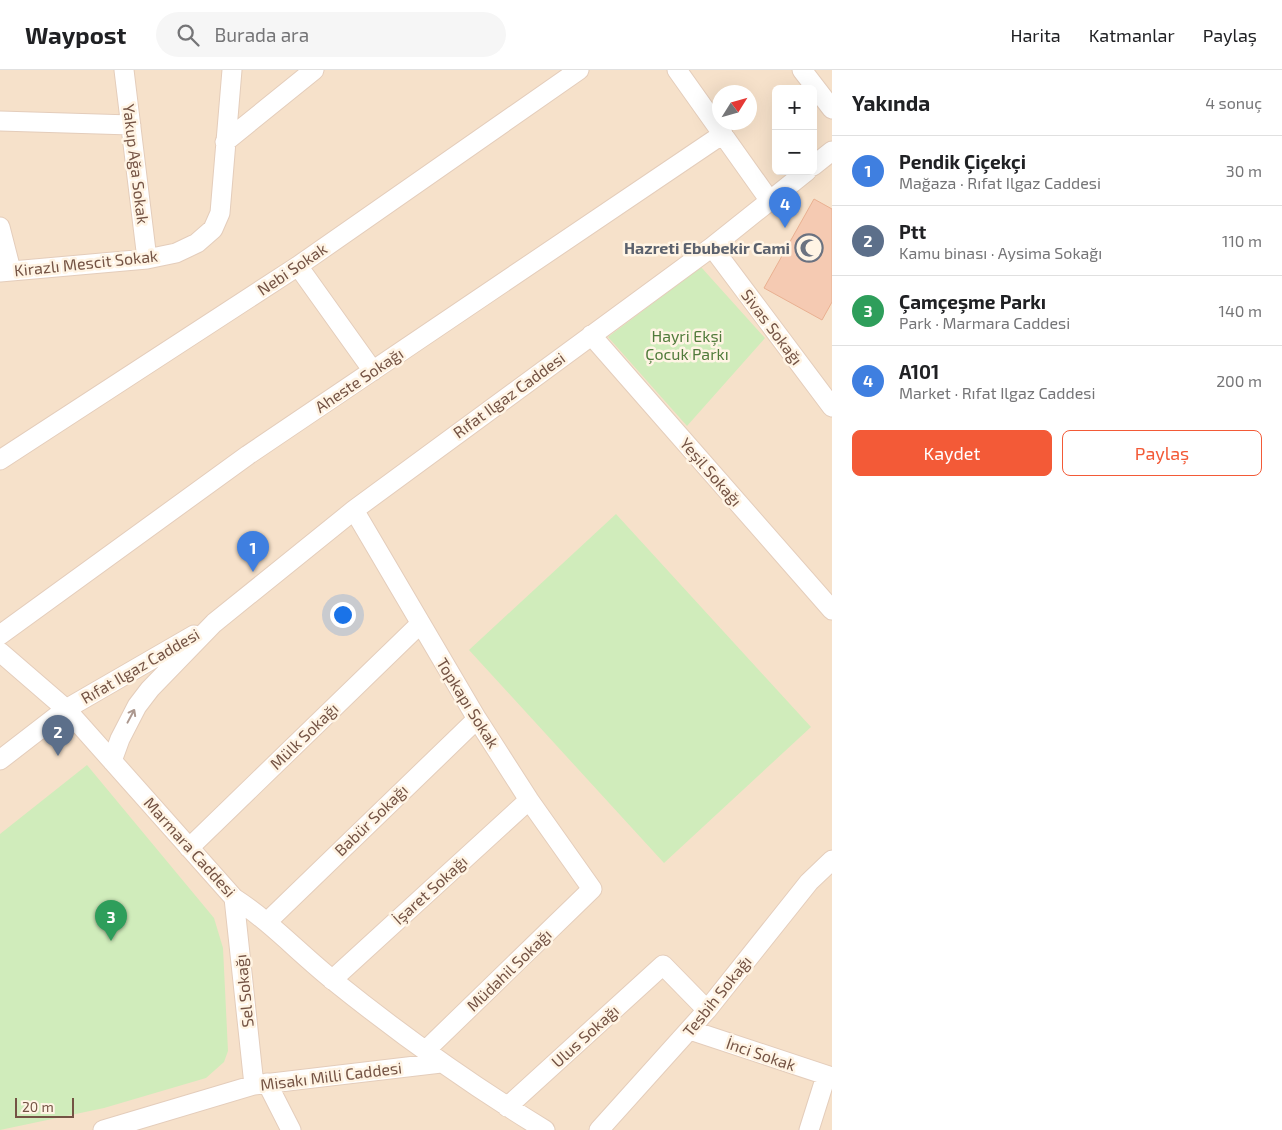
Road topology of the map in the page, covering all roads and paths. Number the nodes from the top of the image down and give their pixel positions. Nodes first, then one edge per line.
1 (124, 70) edge
2 (232, 70) edge
3 (314, 70) edge
4 (579, 70) edge
5 (677, 70) edge
6 (802, 70) edge
7 (832, 109) edge
8 (0, 122) edge
9 (131, 126) junction
10 (724, 134) junction
11 (225, 142) junction
12 (832, 151) edge
13 (817, 163) edge
14 (802, 175) edge
15 (770, 201) junction
16 (0, 227) edge
17 (712, 247) junction
18 (147, 259) junction
19 (298, 266) junction
20 (6, 271) edge
21 (591, 335) junction
22 (372, 371) junction
23 (832, 407) edge
24 (0, 460) edge
25 (354, 510) junction
26 (832, 610) edge
27 (214, 623) junction
28 (419, 625) junction
29 (0, 635) edge
30 (0, 652) edge
31 (66, 709) junction
32 (477, 719) junction
33 (0, 760) edge
34 (112, 761) junction
35 (529, 800) junction
36 (189, 848) junction
37 (832, 860) edge
38 (592, 889) joint
39 (234, 898) junction
40 (267, 922) junction
41 (332, 980) junction
42 (707, 1010) junction
43 (690, 1030) junction
44 (425, 1051) junction
45 (441, 1063) junction
46 (829, 1076) edge
47 (260, 1084) junction
48 (506, 1107) junction
49 (150, 1123) edge
50 (103, 1130) edge
51 (292, 1130) edge
52 (545, 1130) edge
53 (599, 1130) edge
54 (809, 1130) edge

1 - 9 street, Yakup Ağa Sokak
2 - 11 street, Kirazlı Mescit Sokak
3 - 11 street
4 - 19 street, Nebi Sokak
5 - 10 street
6 - 7 street
8 - 9 street
9 - 18 street, Yakup Ağa Sokak
10 - 15 street
10 - 22 street, Aheste Sokağı
11 - 18 street, Kirazlı Mescit Sokak
12 - 13 street
14 - 15 street, Rıfat Ilgaz Caddesi
15 - 17 street, Rıfat Ilgaz Caddesi
16 - 20 street
17 - 21 street, Rıfat Ilgaz Caddesi
17 - 23 street, Sivas Sokağı
18 - 20 street, Kirazlı Mescit Sokak
19 - 22 street
19 - 24 street, Nebi Sokak
21 - 25 street, Rıfat Ilgaz Caddesi
21 - 26 street, Yeşil Sokağı
22 - 29 street, Aheste Sokağı
25 - 27 street, Rıfat Ilgaz Caddesi
25 - 28 street, Topkapı Sokak
27 - 31 street, Rıfat Ilgaz Caddesi
34 -> 27 street, Rıfat Ilgaz Caddesi
28 - 32 street, Topkapı Sokak
28 - 36 street, Mülk Sokağı
30 - 31 street, Marmara Caddesi
31 - 33 street, Rıfat Ilgaz Caddesi
31 - 34 street, Marmara Caddesi
32 - 35 street, Topkapı Sokak
32 - 40 street, Babür Sokağı
34 - 36 street, Marmara Caddesi
35 - 38 street, Topkapı Sokak
35 - 41 street, İşaret Sokağı
36 - 39 street, Marmara Caddesi
37 - 42 street, Tesbih Sokağı
38 - 44 street, Müdahil Sokağı
39 - 40 street, Marmara Caddesi
39 - 47 street, Sel Sokağı
40 - 41 street, Marmara Caddesi
41 - 44 street, Marmara Caddesi
42 - 43 street, Tesbih Sokağı
42 - 48 street, Ulus Sokağı
43 - 46 street, İnci Sokak
43 - 53 street, Tesbih Sokağı
44 - 45 street, Marmara Caddesi
45 - 47 street, Misakı Milli Caddesi
45 - 48 street
46 - 54 street
47 - 49 street, Misakı Milli Caddesi
47 - 51 street, Sel Sokağı
48 - 52 street
49 - 50 street, Misakı Milli Caddesi

